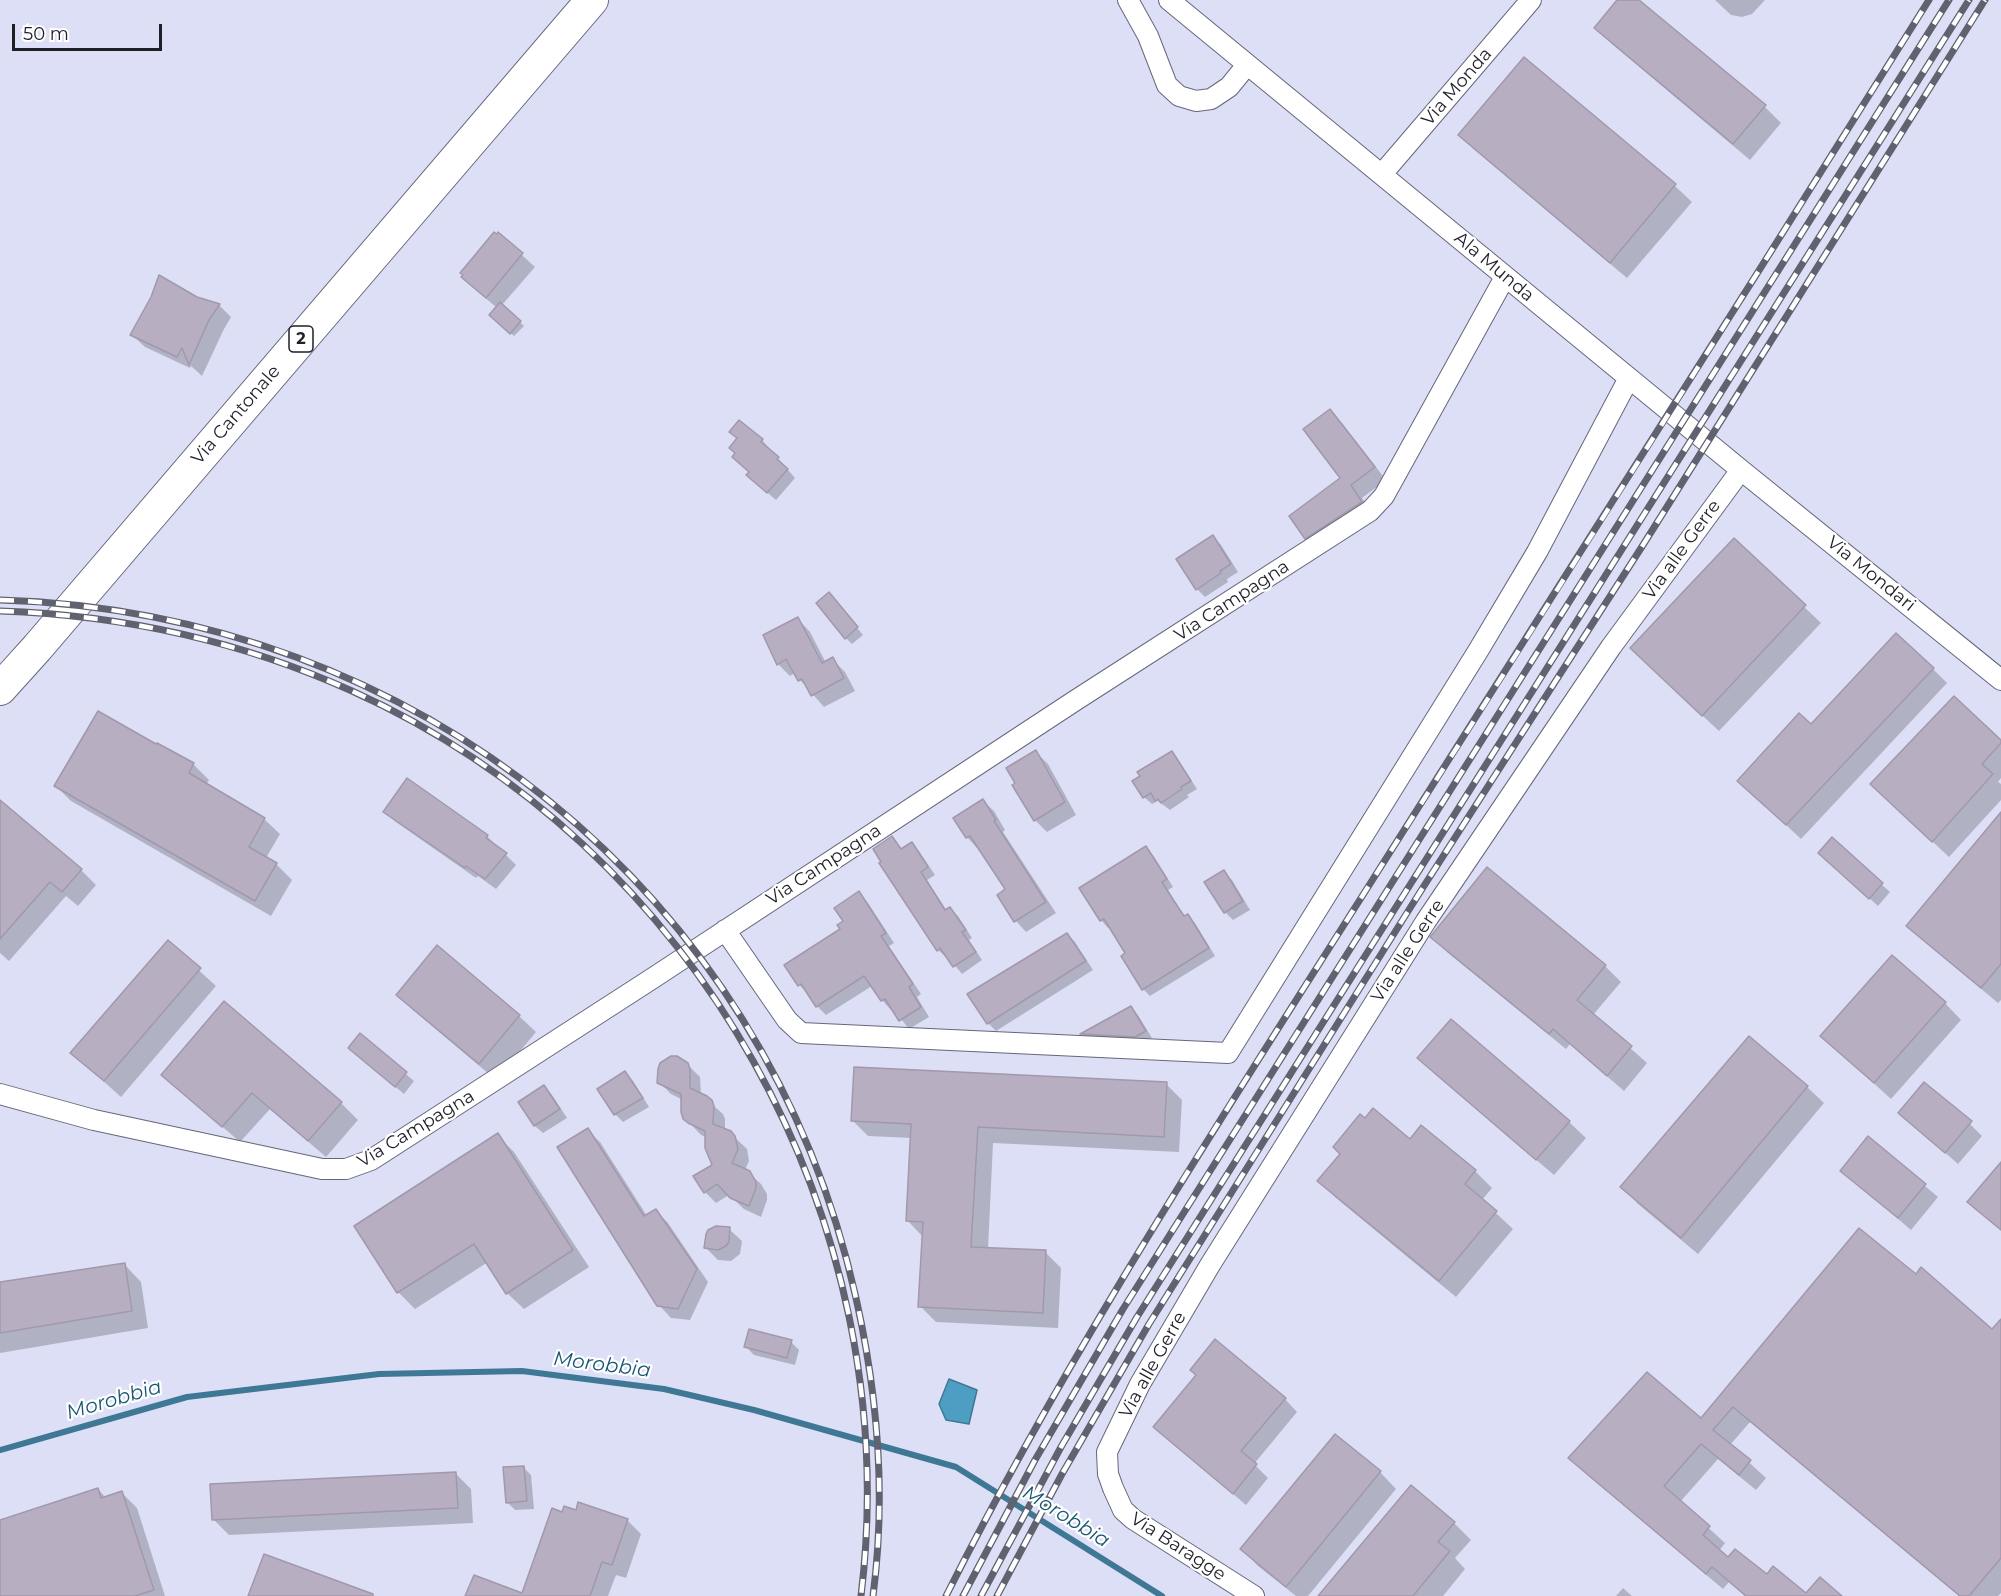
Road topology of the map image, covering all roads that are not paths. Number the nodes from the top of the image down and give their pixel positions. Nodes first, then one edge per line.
1 (1128, 0) edge
2 (1169, 0) edge
3 (1532, 0) edge
4 (591, 1) edge
5 (1247, 65) junction
6 (1382, 174) junction
7 (1505, 277) junction
8 (1629, 378) junction
9 (1741, 470) junction
10 (2001, 680) edge
11 (0, 688) edge
12 (725, 930) junction
13 (0, 1094) edge
14 (1107, 1452) joint
15 (1254, 1596) edge

1 - 5 street
2 - 5 street, Ala Munda
3 - 6 street, Via Monda
4 - 11 main road, Via Cantonale / 2
5 - 6 street, Ala Munda
6 - 7 street, Ala Munda
7 - 8 street, Ala Munda
7 - 12 street, Via Campagna
8 - 9 street, Ala Munda
8 - 12 street
9 - 10 street, Via Mondari
9 - 14 street, Via alle Gerre
12 - 13 street, Via Campagna
14 - 15 street, Via Baragge

